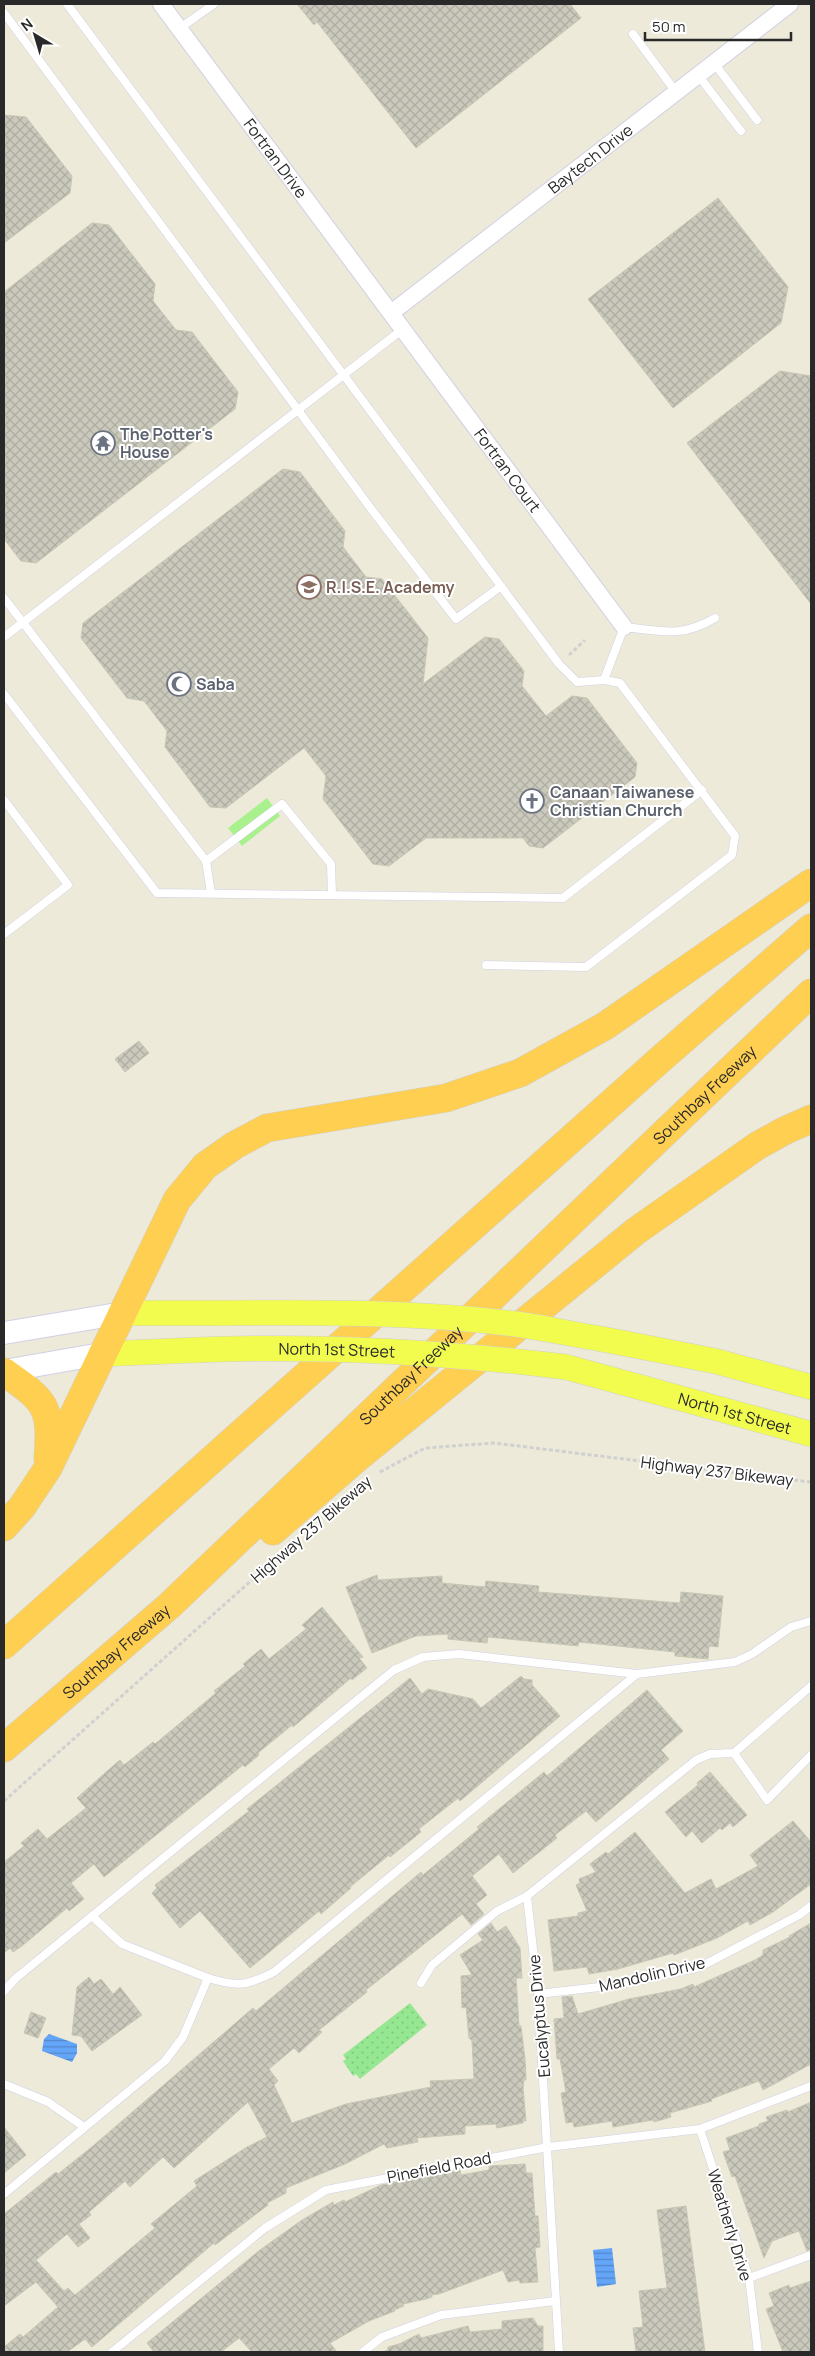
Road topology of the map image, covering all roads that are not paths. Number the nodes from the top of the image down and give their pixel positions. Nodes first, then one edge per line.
1 (67, 4) edge
2 (161, 4) edge
3 (214, 4) edge
4 (790, 4) edge
5 (4, 13) edge
6 (180, 28) junction
7 (633, 34) dead end
8 (714, 63) junction
9 (698, 75) junction
10 (676, 92) junction
11 (757, 120) dead end
12 (741, 131) dead end
13 (391, 313) junction
14 (403, 329) junction
15 (343, 375) junction
16 (298, 410) junction
17 (500, 587) junction
18 (4, 598) edge
19 (715, 618) dead end
20 (22, 622) junction
21 (624, 627) junction
22 (4, 637) edge
23 (604, 680) junction
24 (4, 694) edge
25 (702, 790) junction
26 (4, 800) edge
27 (206, 861) junction
28 (811, 883) edge
29 (211, 893) junction
30 (332, 895) junction
31 (811, 928) edge
32 (4, 934) edge
33 (486, 965) dead end
34 (811, 993) edge
35 (811, 1119) edge
36 (123, 1313) junction
37 (4, 1333) edge
38 (101, 1354) junction
39 (4, 1371) edge
40 (811, 1387) edge
41 (811, 1434) edge
42 (48, 1468) junction
43 (4, 1528) edge
44 (169, 1606) junction
45 (811, 1621) edge
46 (4, 1645) edge
47 (636, 1674) junction
48 (811, 1686) edge
49 (4, 1748) edge
50 (734, 1752) junction
51 (811, 1755) edge
52 (527, 1896) junction
53 (811, 1906) edge
54 (92, 1916) junction
55 (208, 1978) junction
56 (422, 1983) dead end
57 (4, 1991) edge
58 (538, 1994) junction
59 (4, 2084) edge
60 (811, 2086) edge
61 (84, 2128) junction
62 (700, 2129) junction
63 (548, 2147) junction
64 (4, 2194) edge
65 (811, 2255) edge
66 (748, 2278) junction
67 (555, 2301) junction
68 (112, 2352) edge
69 (363, 2352) edge
70 (559, 2352) edge
71 (758, 2352) edge

1 - 15 lane
2 - 6 street, Fortran Drive
3 - 6 lane
4 - 8 street, Baytech Drive
5 - 16 lane
6 - 13 street, Fortran Drive
7 - 10 lane
8 - 9 street, Baytech Drive
8 - 11 lane
9 - 10 street, Baytech Drive
9 - 12 lane
10 - 13 street, Baytech Drive
13 - 14 street, Fortran Court
14 - 15 lane
14 - 21 street, Fortran Court
15 - 16 lane
15 - 17 lane
16 - 17 lane
16 - 20 lane
17 - 23 lane
18 - 20 lane
19 - 21 lane
20 - 22 lane
20 - 27 lane
21 - 23 lane
23 - 25 lane
24 - 29 lane
25 - 30 lane
25 - 33 lane
26 - 32 lane
27 - 29 lane
27 - 30 lane
28 - 36 highway
29 - 30 lane
31 - 46 highway
34 - 44 highway, Southbay Freeway
35 - 44 highway
36 - 37 main road
36 - 38 highway
36 - 40 main road, bridge
38 - 39 main road, North 1st Street
38 - 41 main road, North 1st Street, bridge
38 - 42 highway
39 - 42 highway
42 - 43 highway
44 - 49 highway, Southbay Freeway
45 - 47 lane
47 - 54 lane
47 - 55 lane
48 - 50 lane
50 - 51 lane
50 - 52 lane
52 - 56 lane
52 - 58 lane, Eucalyptus Drive
53 - 58 lane, Mandolin Drive
54 - 55 lane
54 - 57 lane
55 - 61 lane
58 - 63 lane, Eucalyptus Drive
59 - 61 lane
60 - 62 lane, Pinefield Road
61 - 64 lane
62 - 63 lane, Pinefield Road
62 - 66 lane, Weatherly Drive
63 - 67 lane, Eucalyptus Drive
63 - 68 lane, Pinefield Road
65 - 66 lane
66 - 71 lane, Weatherly Drive
67 - 69 lane
67 - 70 lane, Eucalyptus Drive

